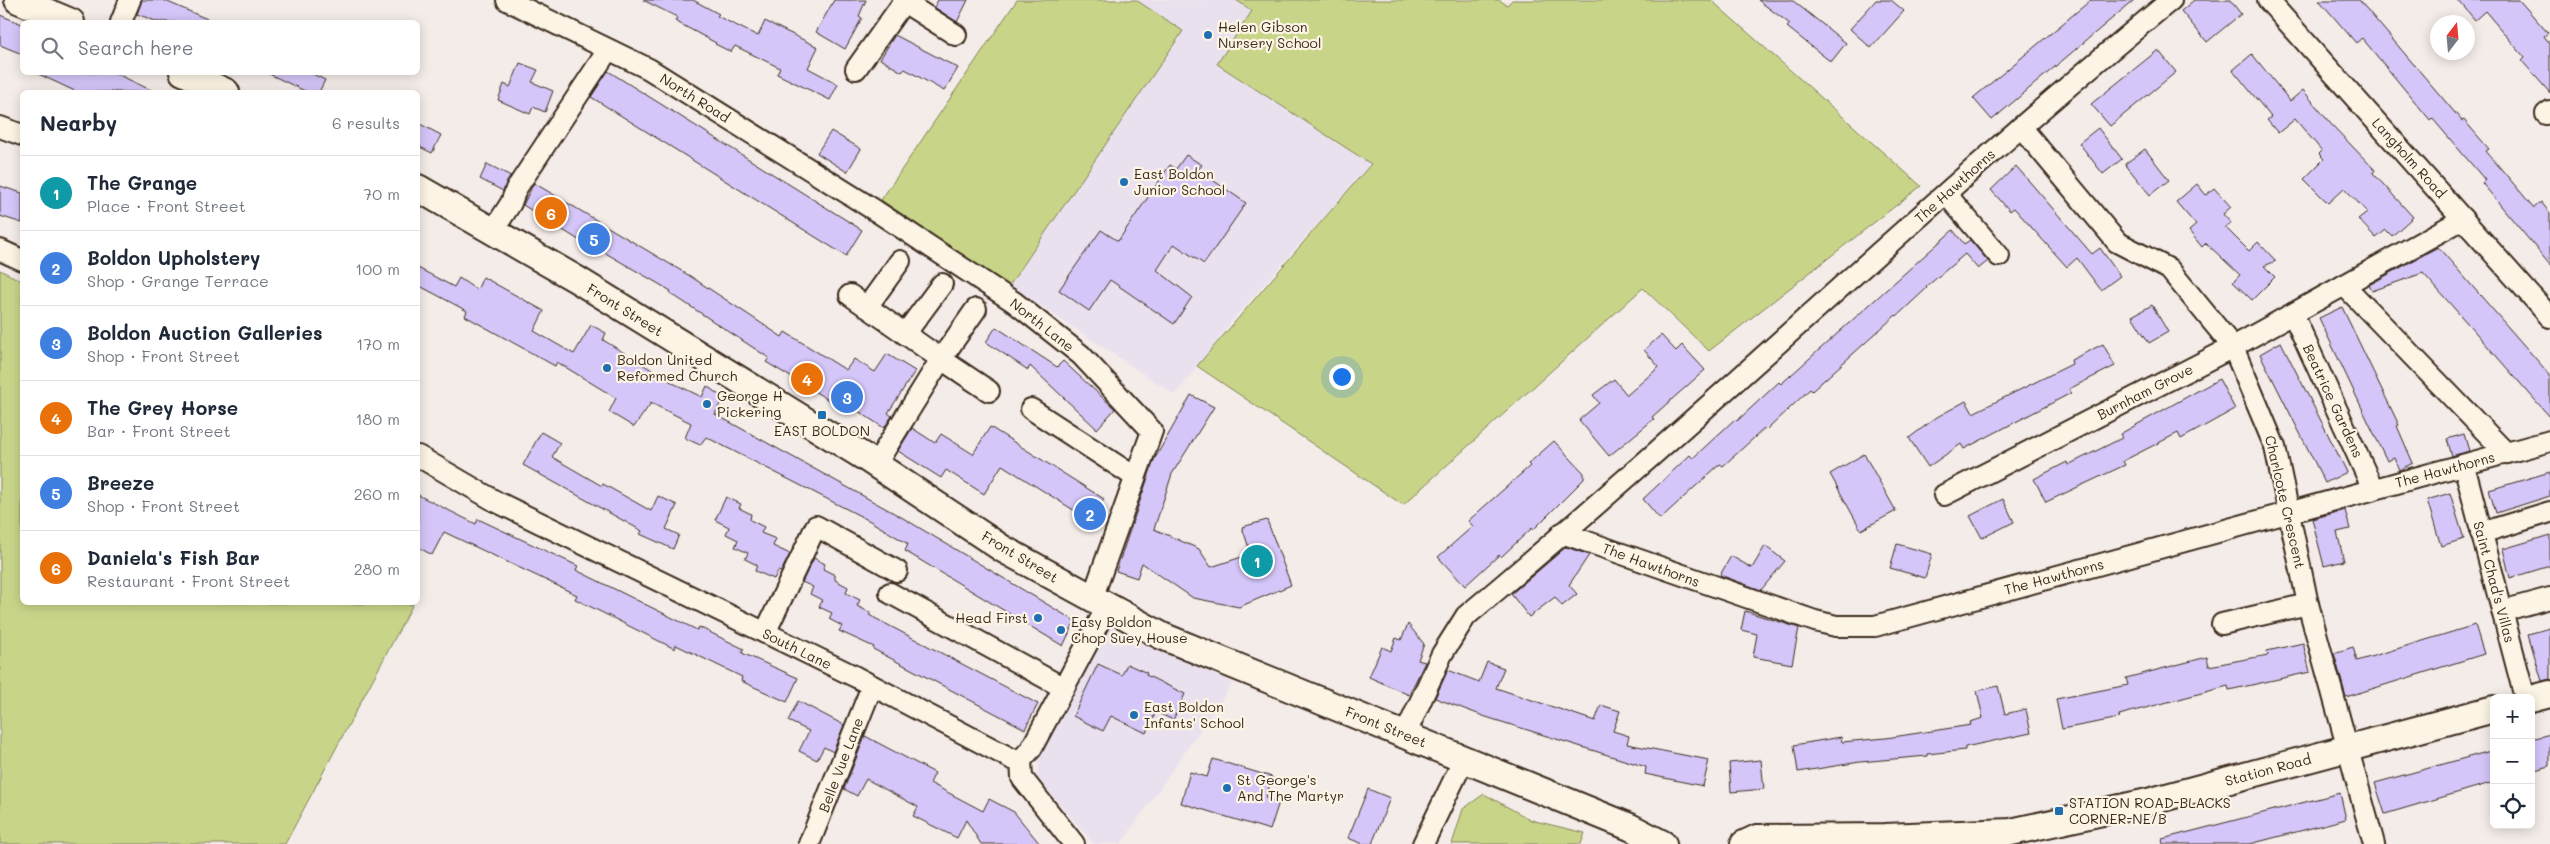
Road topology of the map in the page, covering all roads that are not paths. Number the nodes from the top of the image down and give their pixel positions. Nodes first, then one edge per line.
1 (18, 0) edge
2 (130, 0) edge
3 (507, 0) edge
4 (2171, 0) edge
5 (2268, 0) edge
6 (905, 1) edge
7 (66, 20) edge
8 (122, 20) edge
9 (956, 35) dead end
10 (608, 50) junction
11 (856, 69) dead end
12 (188, 75) edge
13 (215, 90) edge
14 (0, 126) edge
15 (2022, 128) junction
16 (20, 134) edge
17 (420, 189) edge
18 (1946, 194) junction
19 (876, 211) joint
20 (2463, 219) junction
21 (493, 231) junction
22 (0, 250) edge
23 (1999, 256) dead end
24 (20, 259) edge
25 (900, 261) dead end
26 (942, 284) dead end
27 (2344, 285) junction
28 (850, 295) dead end
29 (867, 308) junction
30 (976, 309) dead end
31 (2292, 314) junction
32 (2550, 317) edge
33 (905, 334) junction
34 (2234, 347) junction
35 (940, 359) junction
36 (990, 391) dead end
37 (1031, 409) dead end
38 (2550, 441) edge
39 (2506, 454) junction
40 (420, 457) edge
41 (876, 464) junction
42 (2464, 466) junction
43 (1135, 477) junction
44 (2373, 489) junction
45 (1944, 496) dead end
46 (2288, 511) junction
47 (2550, 512) edge
48 (1562, 533) junction
49 (2482, 533) junction
50 (898, 571) dead end
51 (890, 593) dead end
52 (2550, 598) edge
53 (1099, 603) junction
54 (2308, 604) junction
55 (2502, 611) junction
56 (2222, 624) dead end
57 (765, 633) junction
58 (872, 686) junction
59 (1064, 688) junction
60 (2524, 694) edge
61 (2550, 694) edge
62 (2535, 698) edge
63 (2490, 710) edge
64 (1406, 733) junction
65 (2348, 748) junction
66 (1464, 759) junction
67 (1021, 760) junction
68 (810, 844) edge
69 (1074, 844) edge
70 (1422, 844) edge
71 (1664, 844) edge
72 (1744, 844) edge
73 (2374, 844) edge

1 - 7 main road
2 - 8 street
3 - 10 street, North Road
4 - 15 street, The Hawthorns
5 - 20 street, Langholm Road
6 - 9 street
6 - 11 street
10 - 19 street, North Road
10 - 21 street
12 - 13 main road
14 - 16 street
15 - 18 street, The Hawthorns
15 - 34 street, Charlcote Crescent
17 - 21 main road, Front Street
18 - 23 street
18 - 48 street, The Hawthorns
19 - 43 street, North Lane
20 - 27 street, Burnham Grove
20 - 32 street, Langholm Road
21 - 41 main road, Front Street
22 - 24 street
25 - 29 street
26 - 33 street
27 - 31 street, Burnham Grove
27 - 39 street
28 - 29 street
29 - 33 street
30 - 35 street
31 - 34 street, Burnham Grove
31 - 44 street, Beatrice Gardens
33 - 35 street
34 - 45 street, Burnham Grove
34 - 46 street, Charlcote Crescent
35 - 36 street
35 - 41 street
37 - 43 street
38 - 39 street, The Hawthorns
39 - 42 street, The Hawthorns
40 - 57 street, South Lane
41 - 53 main road, Front Street
42 - 44 street, The Hawthorns
42 - 49 street, Saint Chad's Villas
43 - 53 street
44 - 46 street, The Hawthorns
46 - 48 street, The Hawthorns
46 - 54 street, Charlcote Crescent
47 - 49 street
48 - 64 street, The Hawthorns
49 - 55 street, Saint Chad's Villas
50 - 57 street
51 - 59 street
52 - 55 street
53 - 59 street
53 - 64 main road, Front Street
54 - 56 street
54 - 65 street, Charlcote Crescent
55 - 60 street, Saint Chad's Villas
57 - 58 street, South Lane
58 - 67 street, South Lane
58 - 68 street, Belle Vue Lane
59 - 67 street
61 - 62 main road
63 - 65 main road, Station Road
64 - 66 main road, Front Street
65 - 72 main road, Station Road
65 - 73 street, Charlcote Crescent
66 - 70 street
66 - 71 main road, Front Street
67 - 69 street

